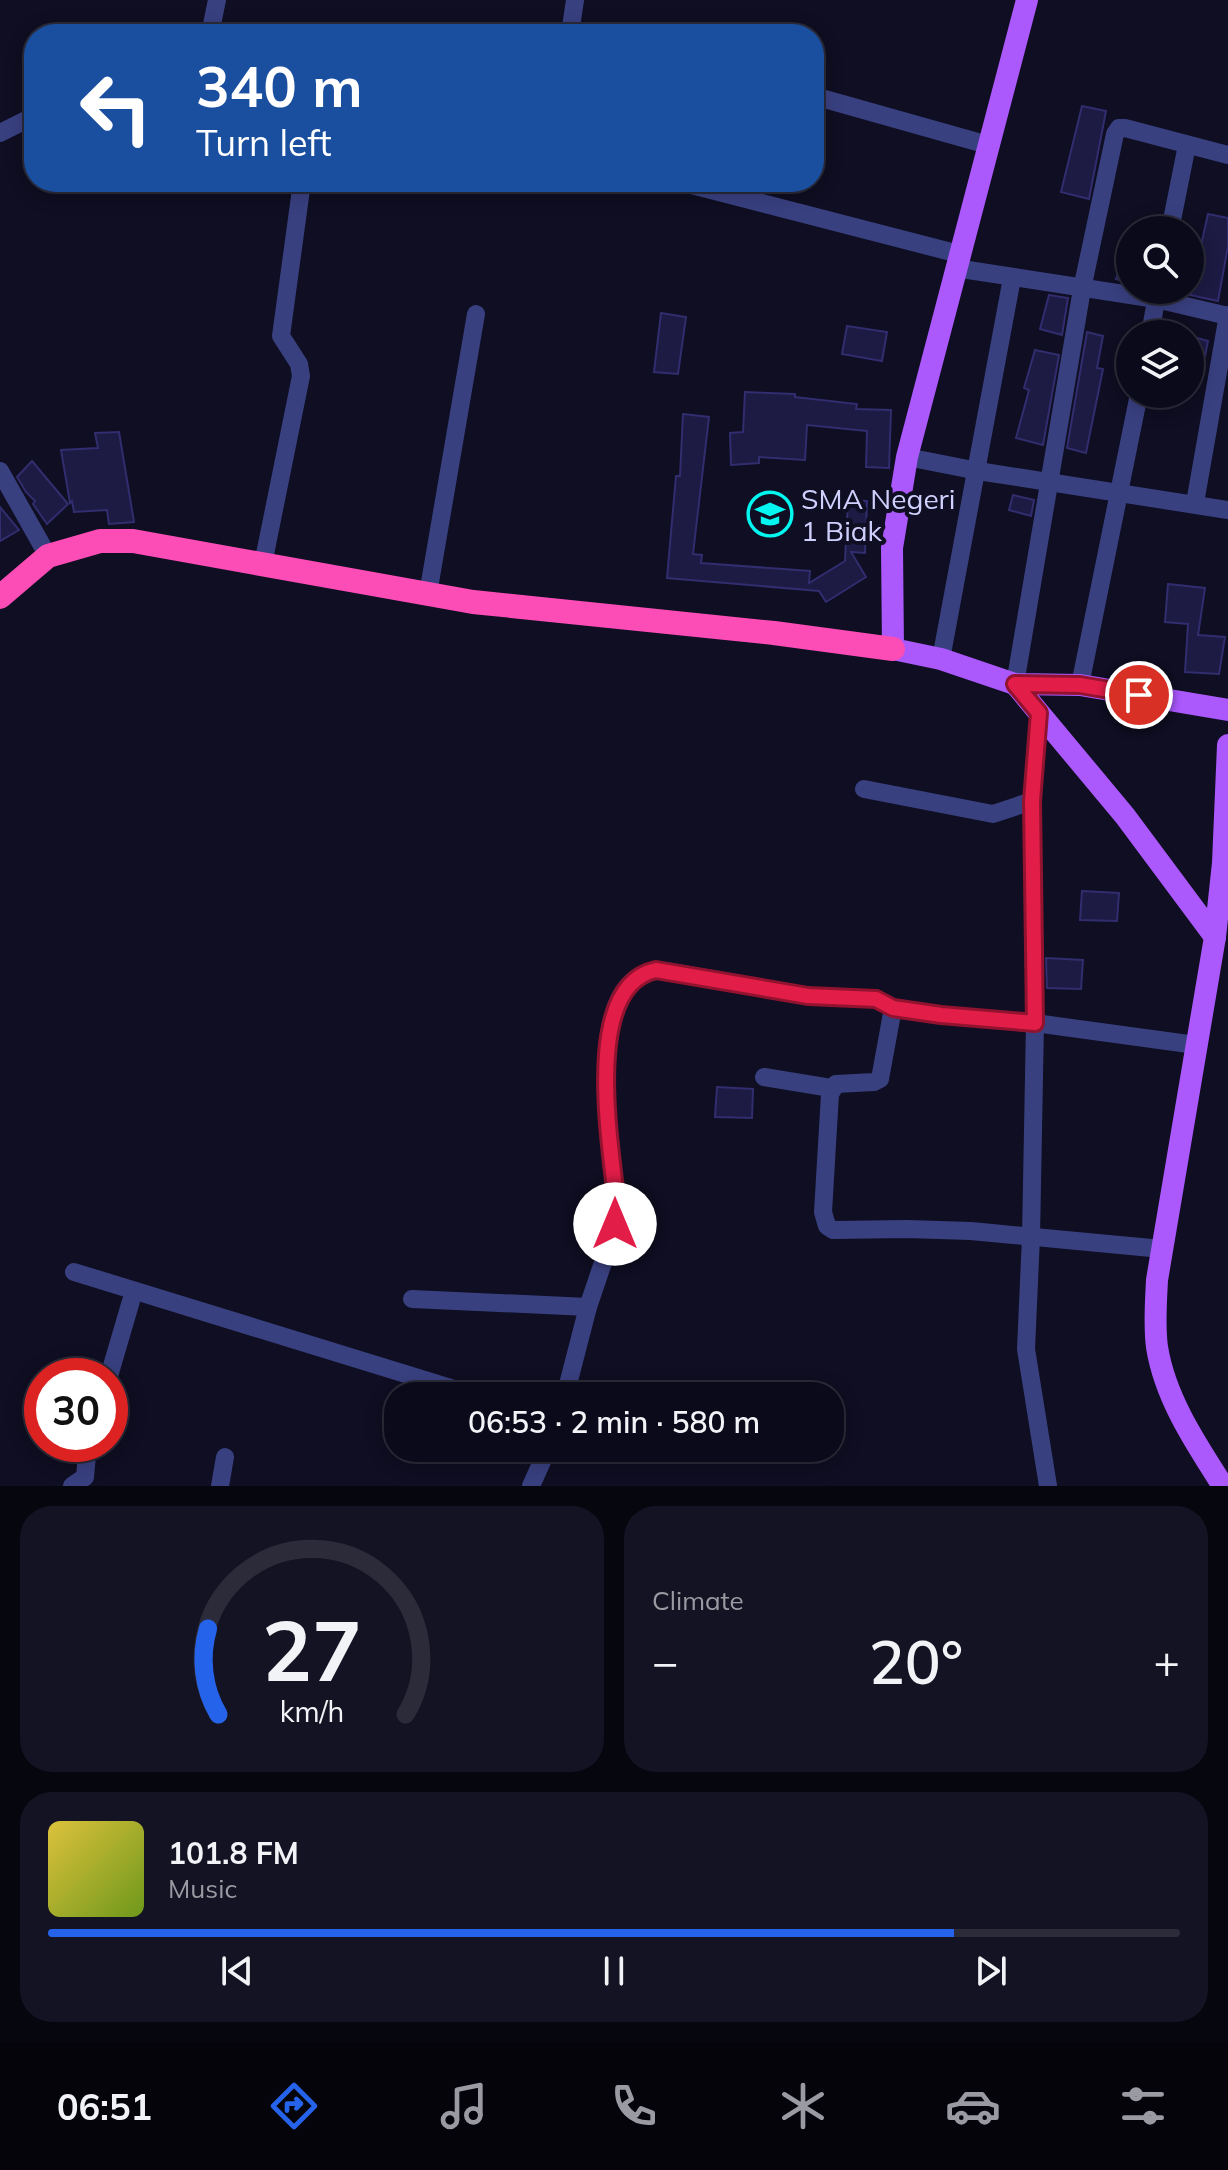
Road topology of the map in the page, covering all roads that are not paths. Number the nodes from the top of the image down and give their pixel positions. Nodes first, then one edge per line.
1 (217, 0) edge
2 (575, 0) edge
3 (1027, 0) edge
4 (212, 24) edge
5 (572, 24) edge
6 (824, 99) edge
7 (24, 121) edge
8 (0, 133) edge
9 (988, 145) junction
10 (1187, 145) junction
11 (1228, 155) edge
12 (301, 192) edge
13 (715, 192) edge
14 (1173, 216) edge
15 (957, 261) junction
16 (1012, 278) junction
17 (1082, 289) junction
18 (1116, 292) edge
19 (1187, 304) edge
20 (476, 314) dead end
21 (1228, 316) edge
22 (1136, 408) edge
23 (907, 457) junction
24 (978, 471) junction
25 (2, 481) edge
26 (1048, 481) junction
27 (1120, 493) junction
28 (1195, 503) junction
29 (1228, 510) edge
30 (48, 556) junction
31 (263, 564) junction
32 (428, 594) junction
33 (0, 597) edge
34 (893, 649) junction
35 (941, 659) junction
36 (1015, 684) junction
37 (1080, 685) junction
38 (1228, 710) edge
39 (1039, 713) junction
40 (1060, 734) junction
41 (1228, 745) edge
42 (864, 789) dead end
43 (1032, 801) junction
44 (1215, 937) junction
45 (893, 1008) junction
46 (1035, 1023) junction
47 (1196, 1045) junction
48 (764, 1077) dead end
49 (831, 1088) junction
50 (1031, 1237) junction
51 (1162, 1249) junction
52 (74, 1272) dead end
53 (412, 1299) dead end
54 (131, 1301) dead end
55 (588, 1307) junction
56 (114, 1358) edge
57 (432, 1382) edge
58 (569, 1382) edge
59 (225, 1457) dead end
60 (86, 1462) edge
61 (542, 1462) edge
62 (72, 1486) edge
63 (220, 1486) edge
64 (531, 1486) edge
65 (1048, 1486) edge
66 (1223, 1486) edge

1 - 4 street
2 - 5 street
3 - 9 main road
6 - 9 street
7 - 8 street
9 - 15 main road
10 - 11 street
10 - 14 street
10 - 17 street
12 - 31 street
13 - 15 street
15 - 16 street
15 - 23 main road
16 - 17 street
16 - 24 street
17 - 18 street
17 - 26 street
19 - 21 street
20 - 32 street
21 - 28 street
22 - 27 street
23 - 24 street
23 - 34 main road
24 - 26 street
24 - 35 street
25 - 30 street
26 - 27 street
26 - 36 street
27 - 28 street
27 - 37 street
28 - 29 street
30 - 31 highway
30 - 33 highway
31 - 32 highway
32 - 34 highway
34 - 35 main road
35 - 36 main road
36 - 37 main road
36 - 39 main road
37 - 38 main road
37 - 40 main road
39 - 40 main road
39 - 43 street
40 - 44 main road
41 - 44 main road
42 - 43 street
43 - 46 street
44 - 47 main road
45 - 46 street
45 - 49 street
45 - 55 street
46 - 47 street
46 - 50 street
47 - 51 main road
48 - 49 street
49 - 50 street
50 - 51 street
50 - 65 street
51 - 66 main road
52 - 57 street
53 - 55 street
54 - 56 street
55 - 58 street
59 - 63 street
60 - 62 street
61 - 64 street

